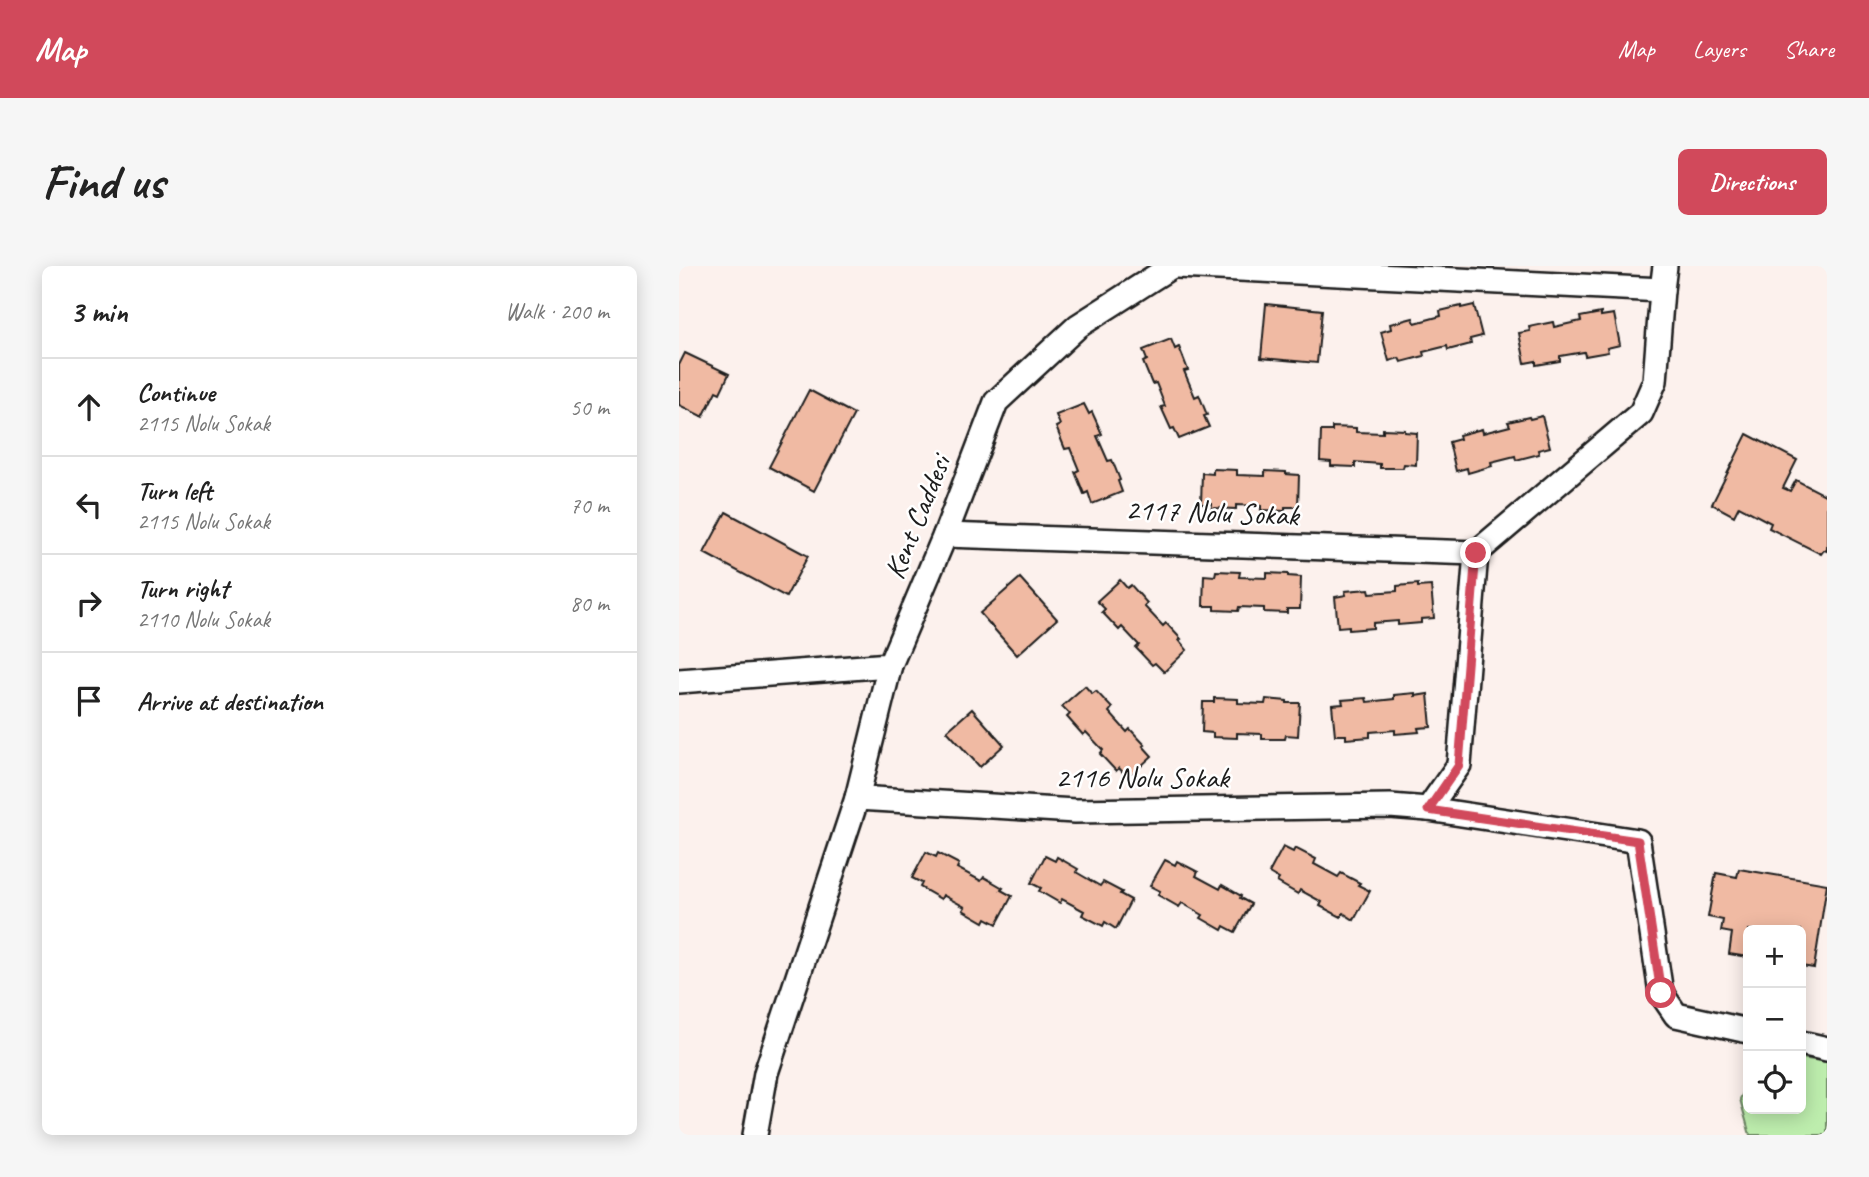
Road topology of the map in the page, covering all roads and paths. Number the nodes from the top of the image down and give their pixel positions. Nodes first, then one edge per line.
1 (1174, 266) edge
2 (1665, 266) edge
3 (1662, 290) junction
4 (945, 535) junction
5 (1476, 553) junction
6 (890, 665) junction
7 (679, 681) edge
8 (857, 798) junction
9 (1428, 810) junction
10 (1743, 1030) edge
11 (1806, 1044) edge
12 (1827, 1049) edge
13 (755, 1135) edge

1 - 3 street
1 - 4 street, Kent Caddesi
2 - 3 street
3 - 5 street
4 - 5 street, 2117 Nolu Sokak
4 - 6 street, Kent Caddesi
5 - 9 street
6 - 7 street
6 - 8 street, Kent Caddesi
8 - 9 street, 2116 Nolu Sokak
8 - 13 street, Kent Caddesi
9 - 10 street, 2116 Nolu Sokak
11 - 12 street

